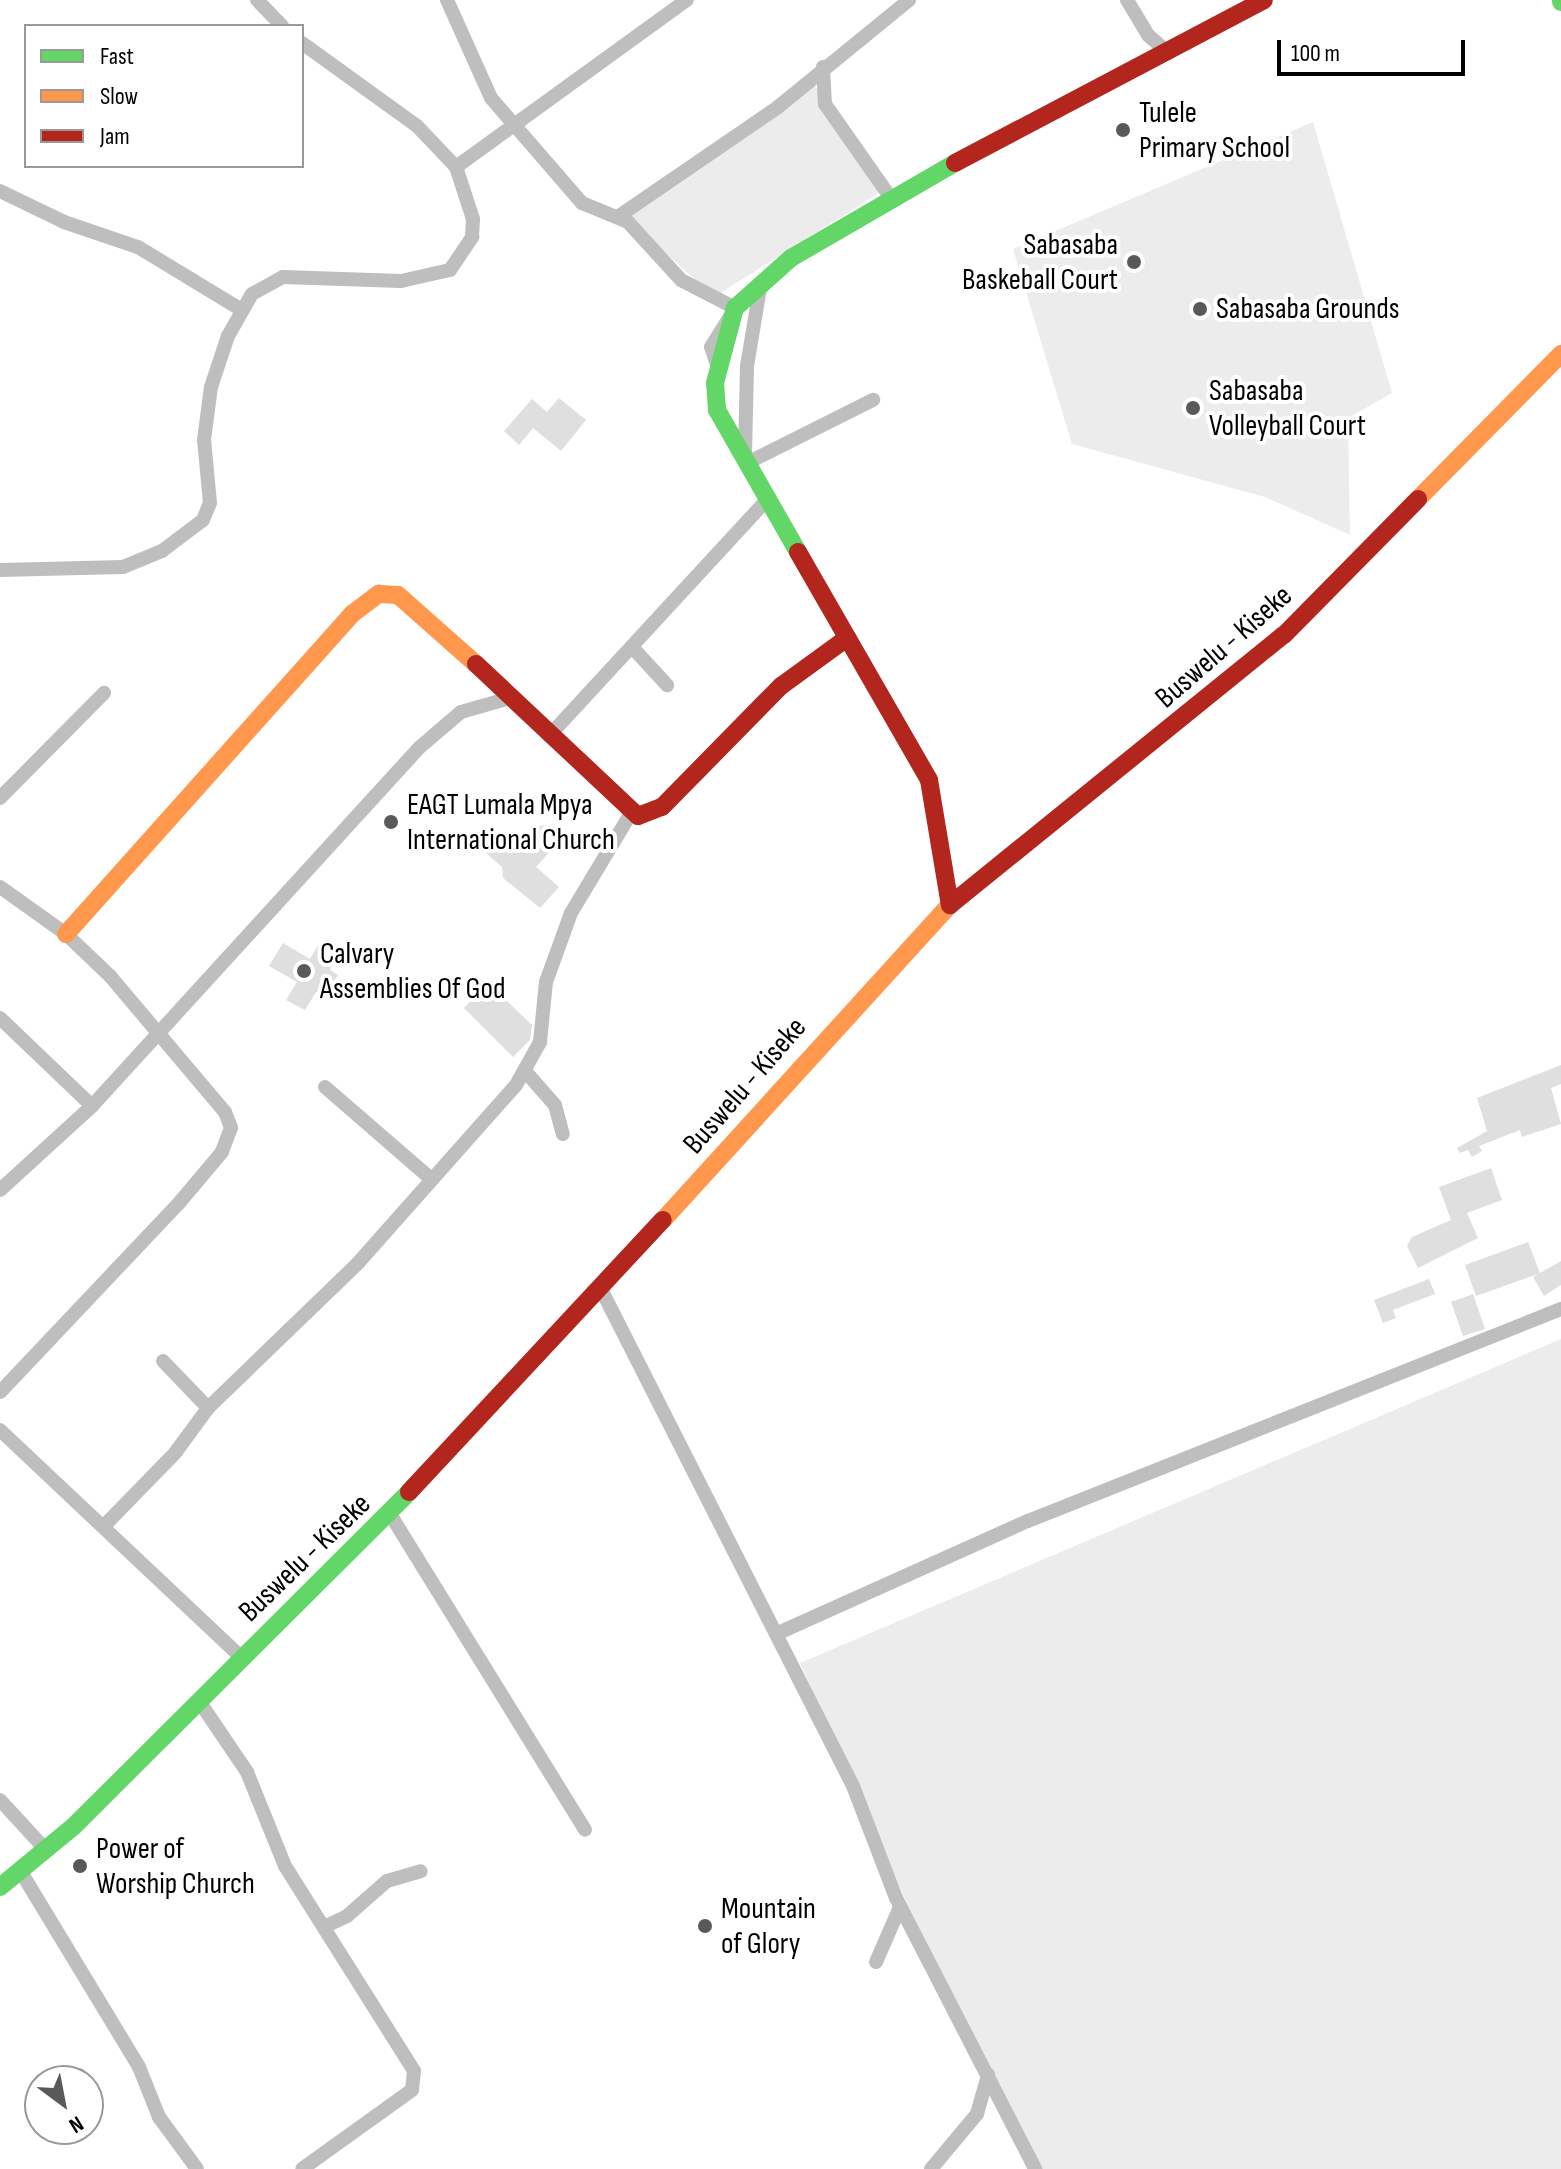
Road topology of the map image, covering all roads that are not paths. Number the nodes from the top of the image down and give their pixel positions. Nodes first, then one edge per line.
1 (257, 0) edge
2 (447, 0) edge
3 (687, 0) edge
4 (909, 0) edge
5 (1127, 0) edge
6 (1264, 0) edge
7 (280, 24) edge
8 (304, 44) edge
9 (1168, 53) junction
10 (823, 67) junction
11 (515, 128) junction
12 (456, 167) junction
13 (0, 191) edge
14 (890, 197) junction
15 (619, 216) junction
16 (765, 277) junction
17 (240, 309) junction
18 (734, 311) junction
19 (1561, 354) edge
20 (873, 400) dead end
21 (747, 458) junction
22 (769, 498) junction
23 (0, 570) edge
24 (847, 638) junction
25 (632, 647) junction
26 (667, 685) dead end
27 (104, 693) dead end
28 (510, 698) junction
29 (549, 736) junction
30 (0, 798) edge
31 (631, 813) junction
32 (0, 887) edge
33 (950, 905) junction
34 (66, 934) junction
35 (0, 1018) edge
36 (155, 1033) junction
37 (525, 1071) junction
38 (325, 1087) dead end
39 (92, 1106) junction
40 (563, 1134) dead end
41 (429, 1177) junction
42 (0, 1190) edge
43 (603, 1293) junction
44 (1561, 1309) edge
45 (163, 1361) dead end
46 (0, 1392) edge
47 (208, 1408) junction
48 (0, 1430) edge
49 (390, 1514) junction
50 (105, 1525) junction
51 (776, 1634) junction
52 (242, 1658) junction
53 (199, 1701) junction
54 (0, 1800) edge
55 (585, 1830) dead end
56 (46, 1850) junction
57 (421, 1871) dead end
58 (21, 1872) junction
59 (0, 1887) edge
60 (900, 1907) junction
61 (326, 1926) junction
62 (876, 1962) dead end
63 (988, 2074) junction
64 (197, 2169) edge
65 (302, 2169) edge
66 (931, 2169) edge
67 (1035, 2169) edge

1 - 7 street
2 - 11 street
3 - 11 street
4 - 10 street
5 - 9 street
6 - 9 street
8 - 12 street
9 - 14 street
10 - 14 street
10 - 15 street
11 - 12 street
11 - 15 street
12 - 17 street
13 - 17 street
14 - 16 street
15 - 18 street
16 - 18 street
16 - 21 street
17 - 23 street
18 - 21 street
19 - 33 street, Buswelu - Kiseke
20 - 21 street
21 - 22 street
22 - 24 street
22 - 25 street
24 - 31 street
24 - 33 street
25 - 26 street
25 - 29 street
27 - 30 street
28 - 29 street
28 - 34 street
28 - 36 street
29 - 31 street
31 - 37 street
32 - 34 street
33 - 43 street, Buswelu - Kiseke
34 - 36 street
35 - 39 street
36 - 39 street
36 - 46 street
37 - 40 street
37 - 41 street
38 - 41 street
39 - 42 street
41 - 47 street
43 - 49 street, Buswelu - Kiseke
43 - 51 street
44 - 51 street
45 - 47 street
47 - 50 street
48 - 50 street
49 - 52 street, Buswelu - Kiseke
49 - 55 street
50 - 52 street
51 - 60 street
52 - 53 street, Buswelu - Kiseke
53 - 56 street, Buswelu - Kiseke
53 - 61 street
54 - 56 street
56 - 58 street, Buswelu - Kiseke
57 - 61 street
58 - 59 street, Buswelu - Kiseke
58 - 64 street
60 - 62 street
60 - 63 street
61 - 65 street
63 - 66 street
63 - 67 street

